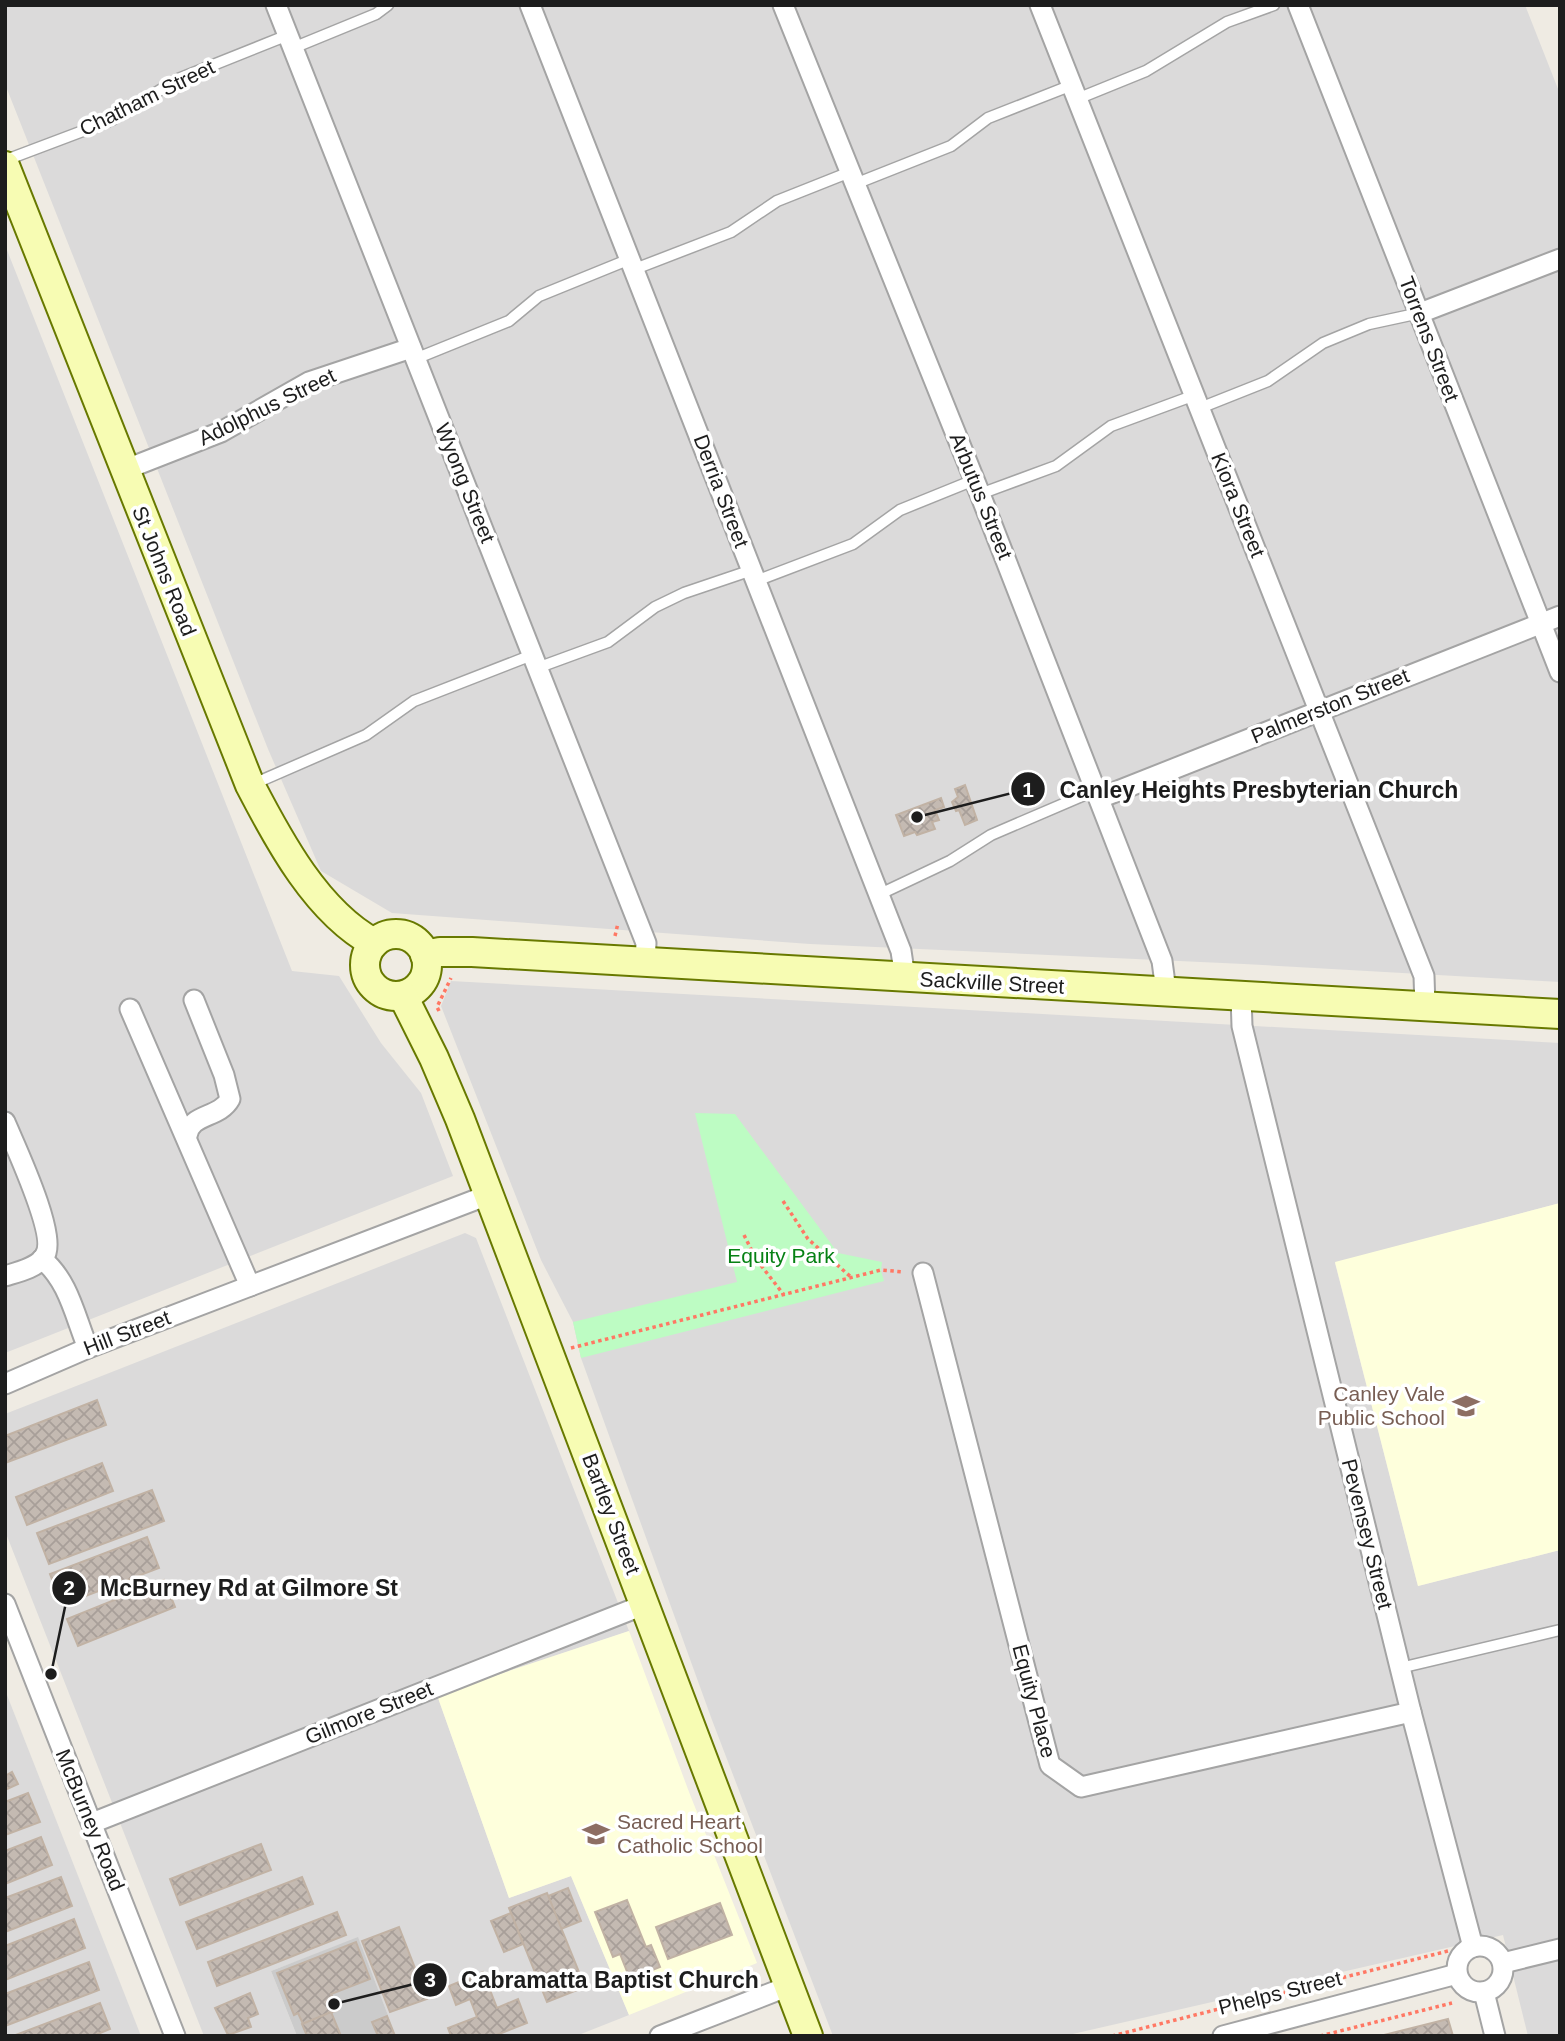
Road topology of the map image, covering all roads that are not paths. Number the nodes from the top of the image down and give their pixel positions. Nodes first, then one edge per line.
1 (276, 5) edge
2 (388, 5) edge
3 (530, 5) edge
4 (783, 5) edge
5 (1040, 5) edge
6 (1274, 5) edge
7 (1300, 6) edge
8 (291, 42) junction
9 (1074, 92) junction
10 (5, 161) edge
11 (5, 166) edge
12 (852, 178) junction
13 (1560, 259) edge
14 (632, 264) junction
15 (1420, 313) junction
16 (413, 354) junction
17 (1197, 402) junction
18 (124, 470) junction
19 (977, 487) junction
20 (754, 576) junction
21 (1560, 616) edge
22 (1541, 623) junction
23 (535, 661) junction
24 (1560, 672) edge
25 (1319, 710) junction
26 (250, 785) junction
27 (1098, 794) junction
28 (878, 895) junction
29 (374, 943) junction
30 (425, 955) junction
31 (645, 963) junction
32 (905, 978) junction
33 (1166, 991) junction
34 (403, 996) junction
35 (1241, 996) junction
36 (194, 1000) dead end
37 (1426, 1007) junction
38 (130, 1009) dead end
39 (1560, 1014) edge
40 (5, 1122) edge
41 (187, 1136) junction
42 (488, 1195) junction
43 (42, 1259) junction
44 (923, 1273) road end
45 (5, 1276) edge
46 (250, 1286) junction
47 (88, 1348) junction
48 (5, 1384) edge
49 (5, 1604) edge
50 (646, 1604) junction
51 (1560, 1630) edge
52 (1400, 1668) junction
53 (1411, 1712) junction
54 (92, 1823) junction
55 (1473, 1947) junction
56 (1560, 1949) edge
57 (1503, 1963) junction
58 (1457, 1974) junction
59 (789, 1986) junction
60 (1484, 1992) junction
61 (1262, 2031) edge
62 (176, 2036) edge
63 (660, 2036) edge
64 (808, 2036) edge
65 (1223, 2036) edge
66 (1495, 2036) edge

1 - 8 street, Wyong Street
2 - 8 lane, Chatham Street
3 - 14 street, Derria Street
4 - 12 street, Arbutus Street
5 - 9 street, Kiora Street
6 - 9 lane, Adolphus Street
7 - 15 street, Torrens Street
8 - 10 lane, Chatham Street
8 - 16 street, Wyong Street
9 - 12 lane, Adolphus Street
9 - 17 street, Kiora Street
11 - 18 main road, St Johns Road
12 - 14 lane, Adolphus Street
12 - 19 street, Arbutus Street
13 - 15 street
14 - 16 lane, Adolphus Street
14 - 20 street, Derria Street
15 - 17 lane
15 - 22 street, Torrens Street
16 - 18 street, Adolphus Street
16 - 23 street, Wyong Street
17 - 19 lane
17 - 25 street, Kiora Street
18 - 26 main road, St Johns Road
19 - 20 lane
19 - 27 street, Arbutus Street
20 - 23 lane
20 - 28 street, Derria Street
21 - 22 street, Palmerston Street
22 - 24 street, Torrens Street
22 - 25 street, Palmerston Street
23 - 26 lane
23 - 31 street, Wyong Street
25 - 27 street, Palmerston Street
25 - 37 street, Kiora Street
26 - 29 main road, St Johns Road
27 - 28 lane, Palmerston Street
27 - 33 street, Arbutus Street
28 - 32 street, Derria Street
29 - 30 main road
29 - 34 main road
30 - 31 main road, Sackville Street
30 - 34 main road
31 - 32 main road, Sackville Street
32 - 33 main road, Sackville Street
33 - 35 main road, Sackville Street
34 - 42 main road, Bartley Street
35 - 37 main road, Sackville Street
35 - 52 street, Pevensey Street
36 - 41 street
37 - 39 main road, Sackville Street
38 - 41 street
40 - 43 street
41 - 46 street
42 - 46 street, Hill Street
42 - 50 main road, Bartley Street
43 - 45 street
43 - 47 street
44 - 53 street, Equity Place
46 - 47 street, Hill Street
47 - 48 street, Hill Street
49 - 54 street, McBurney Road
50 - 54 street, Gilmore Street
50 - 59 main road, Bartley Street
51 - 52 lane
52 - 53 street, Pevensey Street
53 - 55 street, Pevensey Street
54 - 62 street, McBurney Road
55 - 57 street
55 - 58 street
56 - 57 street
57 - 60 street
58 - 60 street
58 - 61 street, Phelps Street
59 - 63 street
59 - 64 main road, Bartley Street
60 - 66 street
61 - 65 street, Phelps Street

